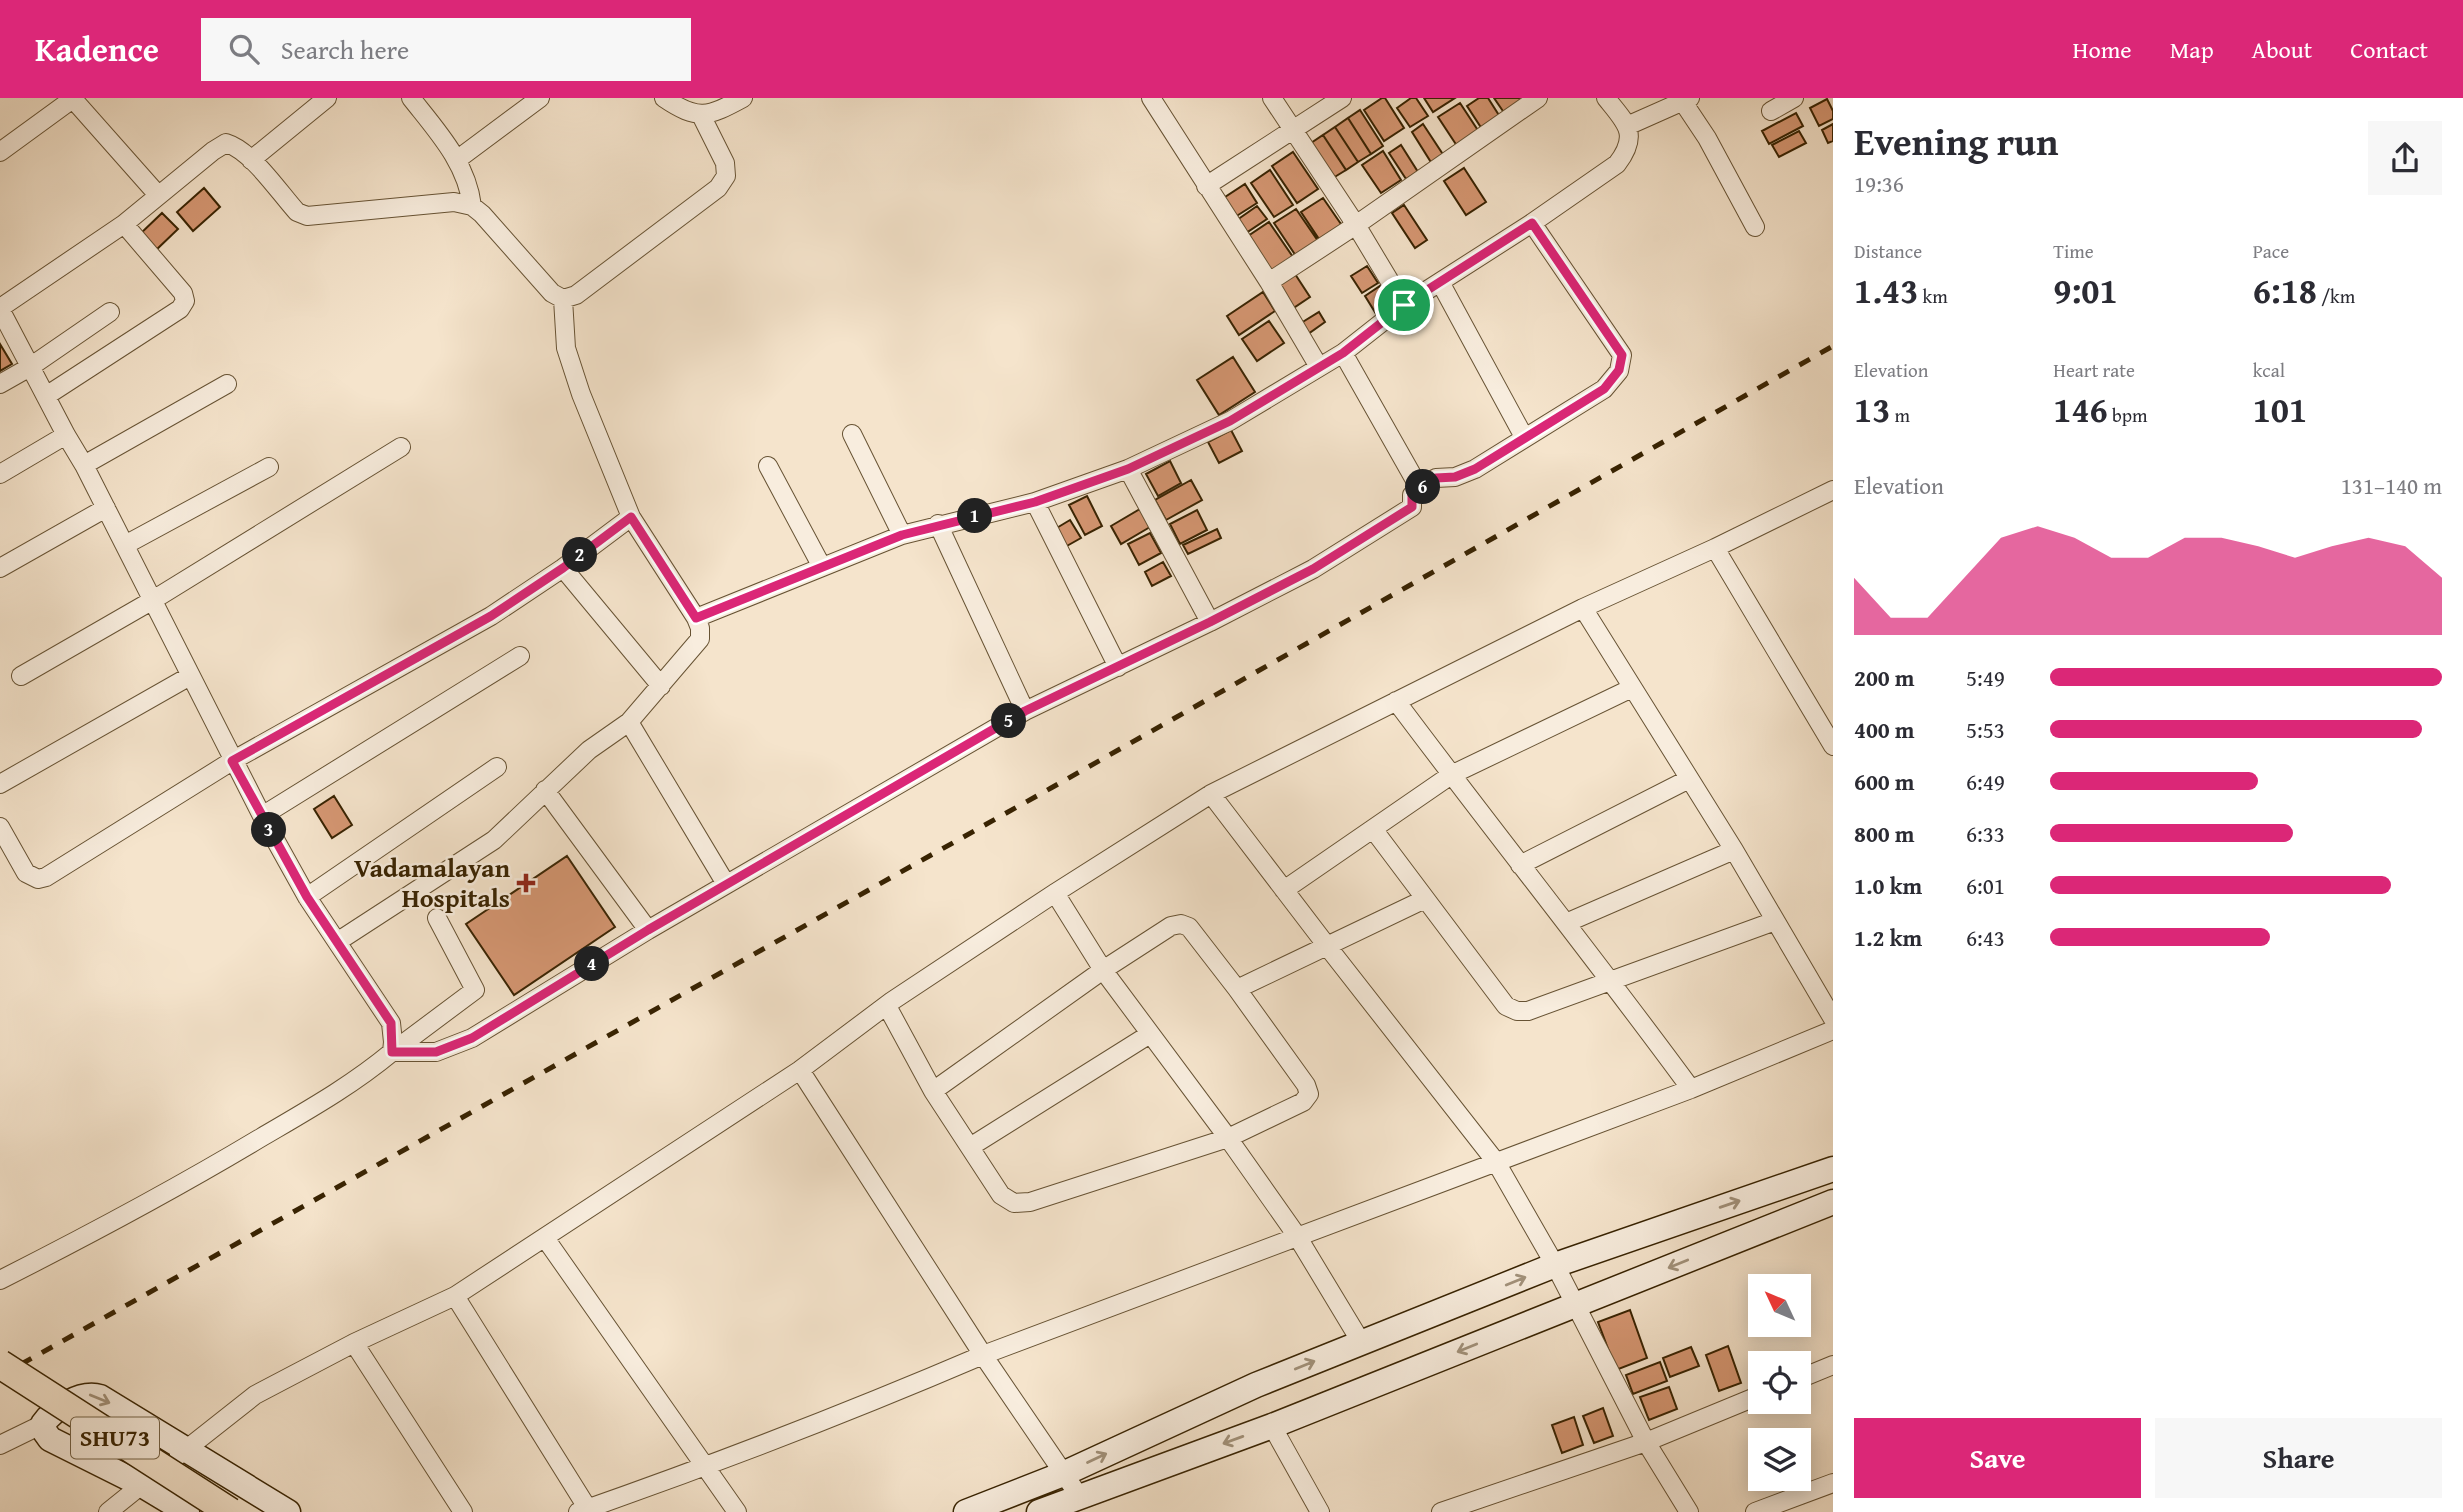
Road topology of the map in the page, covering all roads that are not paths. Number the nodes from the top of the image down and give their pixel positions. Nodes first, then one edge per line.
1 (74, 98) edge
2 (327, 98) edge
3 (411, 98) edge
4 (540, 98) edge
5 (664, 98) edge
6 (743, 98) edge
7 (1151, 98) edge
8 (1272, 98) edge
9 (1342, 98) edge
10 (1538, 98) edge
11 (1606, 98) edge
12 (1794, 98) edge
13 (1686, 100) edge
14 (1770, 111) dead end
15 (701, 115) junction
16 (1628, 125) junction
17 (1291, 130) junction
18 (0, 152) edge
19 (457, 159) junction
20 (251, 160) junction
21 (1206, 186) junction
22 (158, 195) junction
23 (472, 206) junction
24 (1532, 223) junction
25 (124, 224) junction
26 (1356, 225) junction
27 (1755, 227) dead end
28 (1269, 282) junction
29 (1440, 282) junction
30 (563, 299) junction
31 (1404, 305) junction
32 (0, 309) edge
33 (110, 312) dead end
34 (1343, 353) junction
35 (30, 367) junction
36 (1319, 368) junction
37 (0, 384) edge
38 (227, 384) dead end
39 (46, 396) junction
40 (852, 434) dead end
41 (66, 435) junction
42 (1524, 437) junction
43 (401, 447) dead end
44 (84, 465) junction
45 (768, 466) dead end
46 (269, 467) dead end
47 (1128, 469) junction
48 (0, 474) edge
49 (1420, 489) junction
50 (1831, 494) edge
51 (1035, 502) junction
52 (106, 508) junction
53 (631, 517) junction
54 (938, 524) junction
55 (902, 535) junction
56 (125, 545) junction
57 (1715, 548) junction
58 (822, 567) junction
59 (0, 568) edge
60 (563, 568) junction
61 (153, 600) junction
62 (1583, 608) junction
63 (696, 618) junction
64 (1210, 622) junction
65 (520, 656) dead end
66 (1118, 667) junction
67 (20, 676) dead end
68 (190, 676) junction
69 (661, 685) junction
70 (1632, 688) junction
71 (1396, 701) junction
72 (1025, 711) junction
73 (629, 722) junction
74 (1833, 746) edge
75 (232, 761) junction
76 (497, 767) dead end
77 (1451, 775) junction
78 (1689, 779) junction
79 (0, 784) edge
80 (545, 790) junction
81 (1211, 794) junction
82 (262, 816) junction
83 (0, 827) edge
84 (1373, 829) junction
85 (1734, 850) junction
86 (1520, 864) junction
87 (726, 884) junction
88 (1284, 890) junction
89 (1055, 893) junction
90 (307, 897) junction
91 (1425, 899) junction
92 (438, 918) dead end
93 (1775, 921) junction
94 (1566, 923) junction
95 (648, 930) junction
96 (337, 942) junction
97 (1327, 946) junction
98 (1103, 970) junction
99 (1611, 980) junction
100 (1237, 989) junction
101 (887, 1006) junction
102 (1833, 1019) edge
103 (1833, 1030) edge
104 (1150, 1034) junction
105 (392, 1052) junction
106 (800, 1070) junction
107 (1691, 1088) junction
108 (933, 1091) junction
109 (1228, 1138) junction
110 (970, 1147) junction
111 (1496, 1161) junction
112 (1833, 1169) edge
113 (1833, 1202) edge
114 (1297, 1236) junction
115 (545, 1238) junction
116 (1555, 1265) junction
117 (0, 1280) edge
118 (455, 1296) junction
119 (1574, 1305) junction
120 (1361, 1342) junction
121 (354, 1343) junction
122 (983, 1355) junction
123 (0, 1364) edge
124 (1833, 1365) edge
125 (1811, 1374) edge
126 (1748, 1400) edge
127 (43, 1424) junction
128 (1272, 1426) junction
129 (1646, 1442) junction
130 (0, 1446) edge
131 (187, 1449) junction
132 (704, 1468) junction
133 (1063, 1474) junction
134 (1833, 1483) edge
135 (142, 1485) junction
136 (1079, 1496) junction
137 (583, 1510) edge
138 (108, 1512) edge
139 (187, 1512) edge
140 (230, 1512) edge
141 (288, 1512) edge
142 (463, 1512) edge
143 (737, 1512) edge
144 (966, 1512) edge
145 (1039, 1512) edge
146 (1320, 1512) edge
147 (1441, 1512) edge
148 (1689, 1512) edge
149 (1755, 1512) edge

1 - 18 street
1 - 22 street
2 - 20 street
3 - 19 street
4 - 19 street
5 - 15 street
6 - 15 street
7 - 21 street
8 - 17 street
9 - 17 street
10 - 26 street
11 - 16 street
12 - 14 street
13 - 16 street
13 - 27 street
15 - 30 street
16 - 24 street
17 - 21 street
17 - 26 street
19 - 23 street
20 - 22 street
20 - 23 street
21 - 28 street
22 - 25 street
23 - 30 street
24 - 29 street
24 - 42 street
25 - 32 street
25 - 39 street
26 - 28 street
26 - 31 street
28 - 36 street
29 - 31 street
29 - 42 street
30 - 53 street
31 - 34 street
32 - 35 street
33 - 35 street
34 - 36 street
34 - 49 street
35 - 37 street
35 - 39 street
36 - 47 street
38 - 44 street
39 - 41 street
40 - 55 street
41 - 44 street
41 - 48 street
42 - 49 street
43 - 61 street
44 - 52 street
45 - 58 street
46 - 56 street
47 - 51 street
47 - 64 street
49 - 64 street
50 - 57 street
51 - 54 street
51 - 66 street
52 - 56 street
52 - 59 street
53 - 60 street
53 - 63 street
54 - 55 street
54 - 72 street
55 - 58 street
56 - 61 street
57 - 62 street
57 - 74 street
58 - 63 street
60 - 69 street
60 - 75 street
61 - 67 street
61 - 68 street
62 - 70 street
62 - 71 street
63 - 69 street
64 - 66 street
65 - 82 street
66 - 72 street
68 - 75 street
68 - 79 street
69 - 73 street
70 - 77 street
70 - 78 street
71 - 77 street
71 - 81 street
72 - 87 street
73 - 80 street
73 - 87 street
75 - 82 street
75 - 83 street
76 - 90 street
77 - 84 street
77 - 86 street
78 - 85 street
78 - 86 street
80 - 95 street
80 - 96 street
81 - 88 street
81 - 89 street
82 - 90 street
84 - 88 street
84 - 91 street
85 - 93 street
85 - 94 street
86 - 94 street
87 - 95 street
88 - 97 street
89 - 98 street
89 - 101 street
90 - 96 street
91 - 97 street
91 - 99 street
92 - 105 street
93 - 99 street
93 - 102 street
94 - 99 street
95 - 105 street
96 - 105 street
97 - 100 street
97 - 111 street
98 - 100 street
98 - 104 street
98 - 108 street
99 - 107 street
100 - 109 street
101 - 106 street
101 - 108 street
103 - 107 street
104 - 109 street
104 - 110 street
105 - 117 street
106 - 115 street
106 - 122 street
107 - 111 street
108 - 110 street
109 - 110 street
109 - 114 street
111 - 114 street
111 - 116 street
116 -> 112 main road
113 -> 119 main road
114 - 120 street
114 - 122 street
115 - 118 street
115 - 132 street
116 - 119 street
120 -> 116 main road
118 - 121 street
118 - 137 street
119 -> 128 main road
119 - 129 street
133 -> 120 main road
121 - 131 street
121 - 142 street
122 - 132 street
122 - 133 street
123 - 140 main road, SHU73, bridge
124 - 125 street
126 - 129 street
127 - 130 street
127 -> 131 main road
127 - 135 main road
128 -> 136 main road
128 - 146 street
129 - 147 street
129 - 148 street
131 - 135 street
131 - 141 main road
132 - 137 street
132 - 143 street
133 - 136 street
133 - 144 main road
134 - 149 street
135 - 138 street
135 - 139 main road
136 - 145 main road

